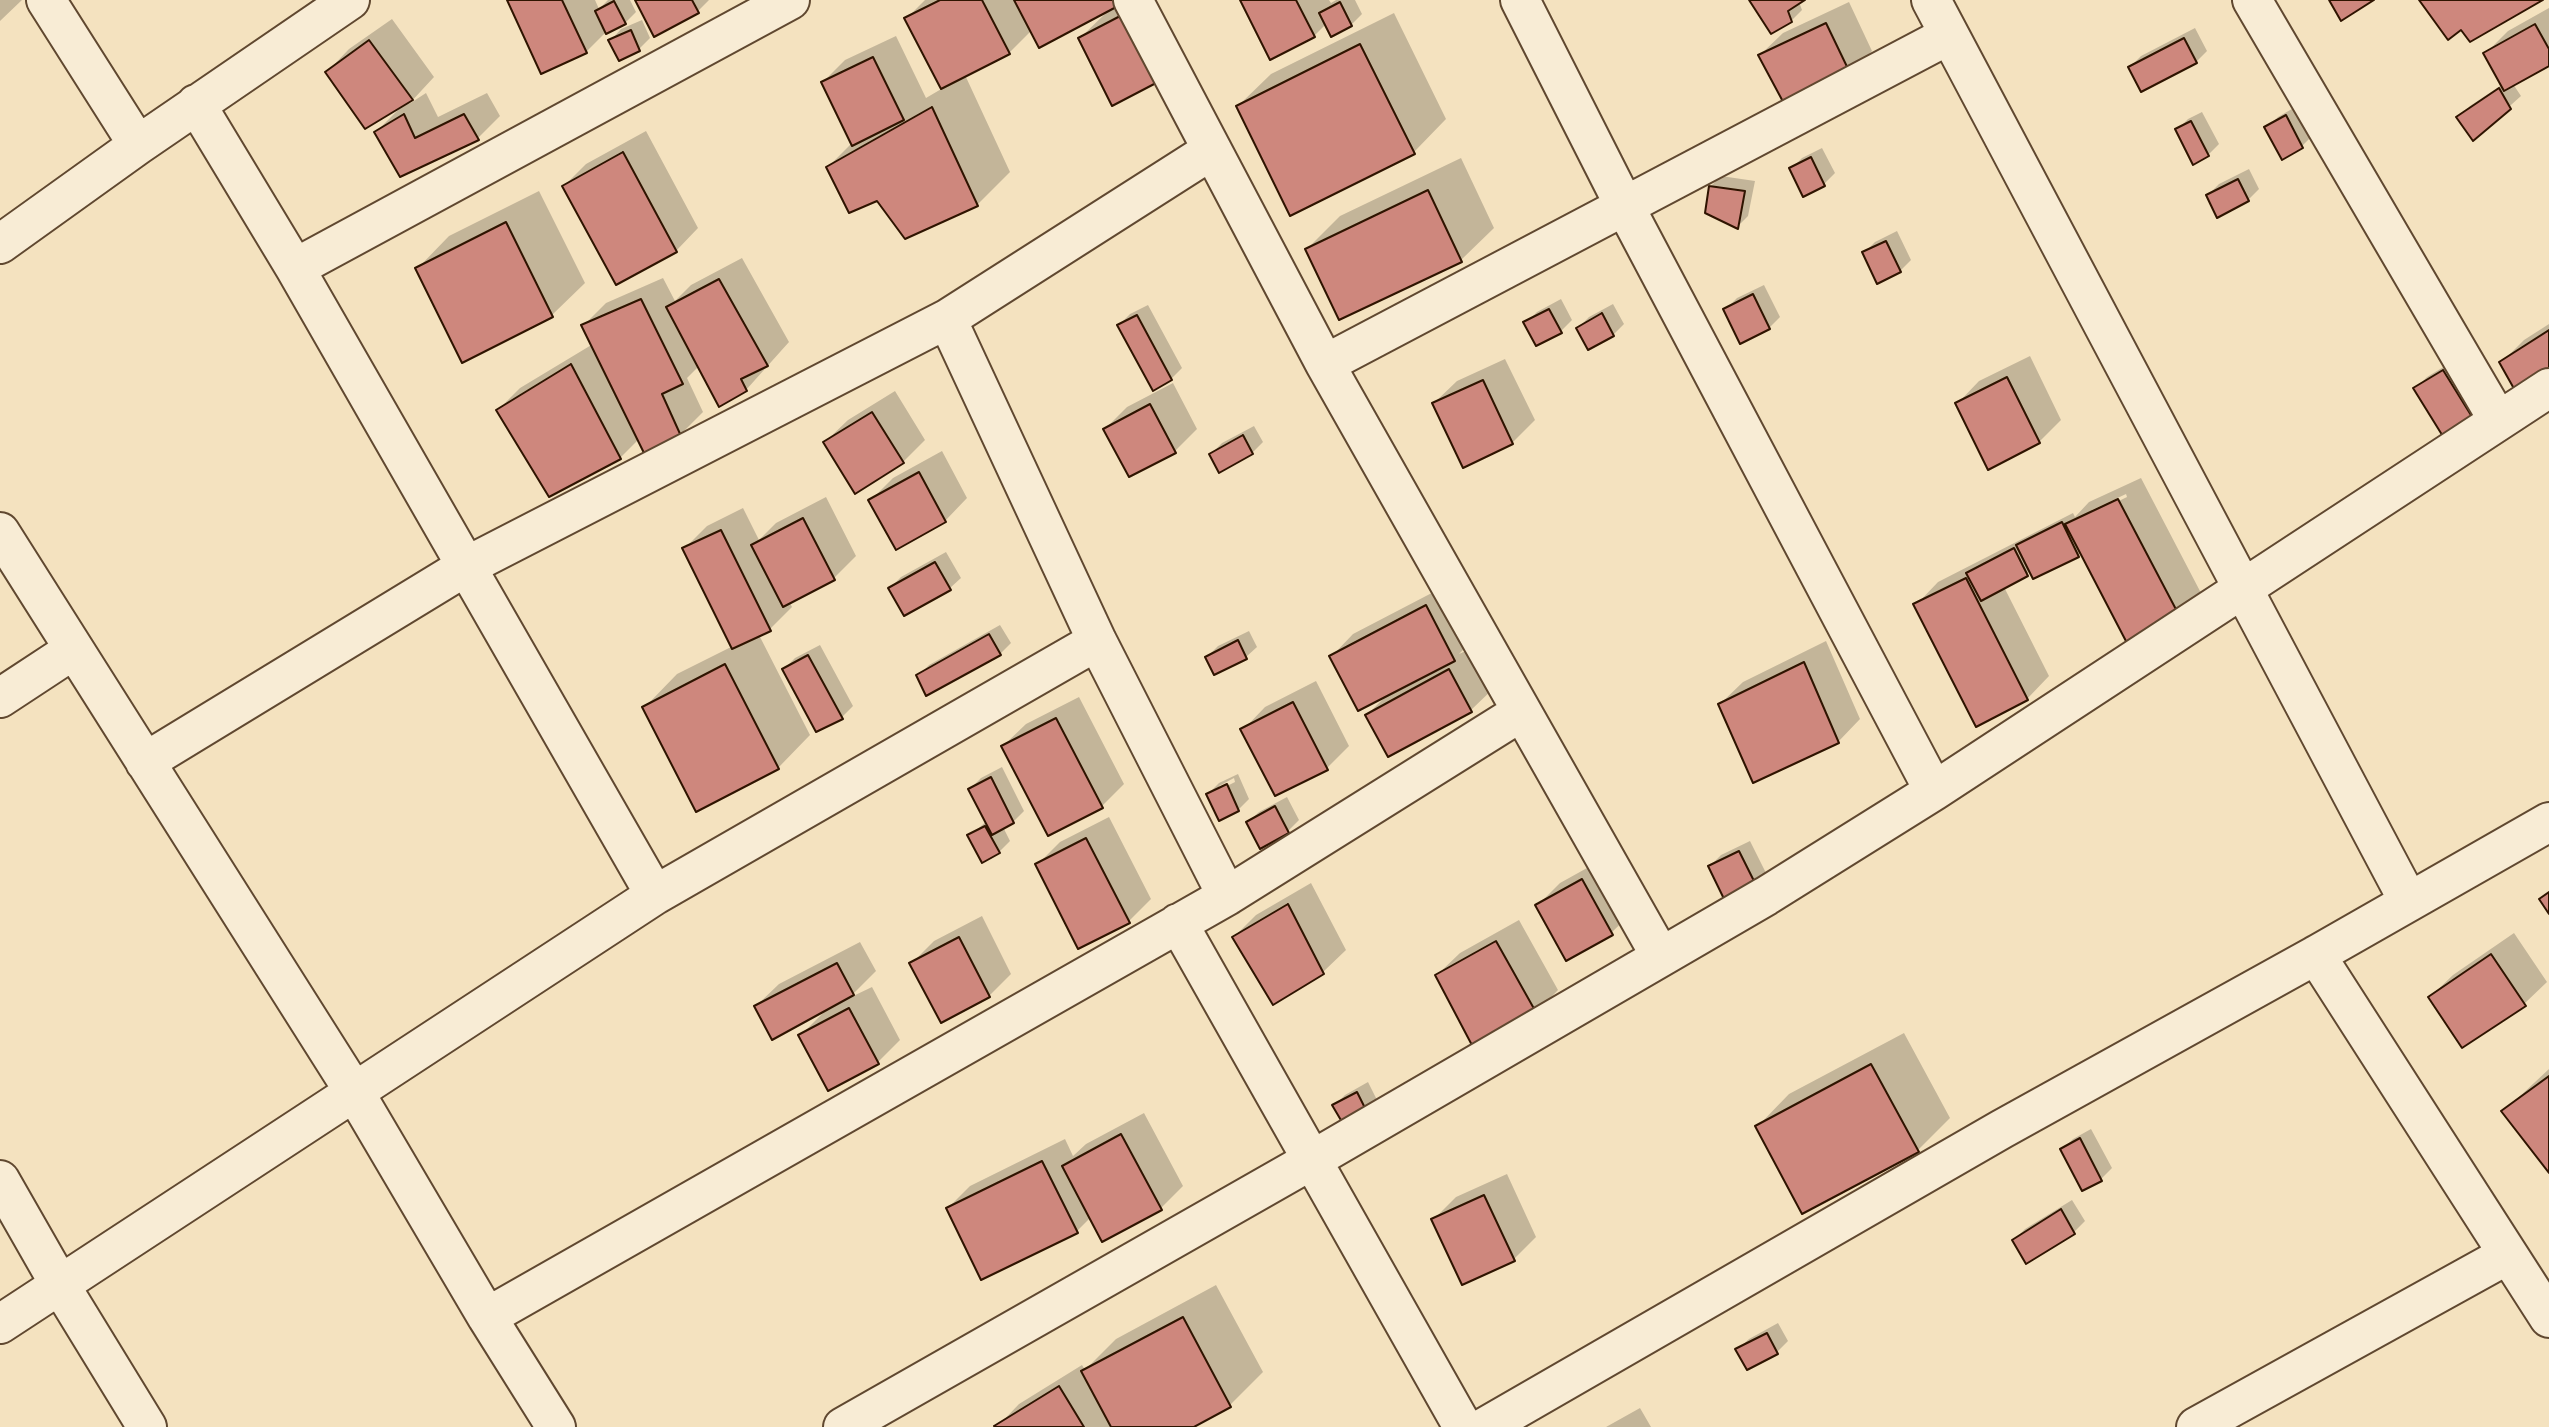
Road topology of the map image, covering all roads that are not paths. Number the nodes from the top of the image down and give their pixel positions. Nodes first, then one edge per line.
1 (46, 0) edge
2 (350, 0) edge
3 (790, 0) edge
4 (1133, 0) edge
5 (1520, 0) edge
6 (1931, 0) edge
7 (2252, 0) edge
8 (1949, 35) junction
9 (196, 104) junction
10 (138, 145) junction
11 (1212, 150) junction
12 (1624, 205) junction
13 (0, 244) edge
14 (295, 268) junction
15 (947, 319) junction
16 (1325, 364) junction
17 (2549, 388) edge
18 (2498, 420) junction
19 (0, 532) edge
20 (465, 567) junction
21 (2242, 589) junction
22 (1097, 641) junction
23 (73, 650) junction
24 (0, 698) edge
25 (1521, 712) junction
26 (145, 762) junction
27 (1934, 791) junction
28 (2549, 822) edge
29 (655, 895) junction
30 (1227, 896) junction
31 (2409, 902) junction
32 (1178, 923) junction
33 (2316, 955) junction
34 (1661, 957) junction
35 (355, 1093) junction
36 (1312, 1160) junction
37 (0, 1180) edge
38 (2507, 1255) junction
39 (60, 1285) junction
40 (487, 1317) junction
41 (2549, 1318) edge
42 (0, 1324) edge
43 (147, 1427) edge
44 (556, 1427) edge
45 (843, 1427) edge
46 (1463, 1427) edge
47 (1485, 1427) edge
48 (2196, 1427) edge

1 - 10 street
2 - 9 street
3 - 14 street
4 - 11 street
5 - 12 street
6 - 8 street
7 - 18 street
8 - 12 street
8 - 21 street
9 - 10 street
9 - 14 street
10 - 13 street
11 - 15 street
11 - 16 street
12 - 16 street
12 - 27 street
14 - 20 street
15 - 20 street
15 - 22 street
16 - 25 street
17 - 18 street
18 - 21 street
19 - 23 street
20 - 26 street
20 - 29 street
21 - 27 street
21 - 31 street
22 - 29 street
22 - 30 street
23 - 24 street
23 - 26 street
25 - 30 street
25 - 34 street
26 - 35 street
27 - 34 street
28 - 31 street
29 - 35 street
30 - 32 street
31 - 33 street
32 - 36 street
32 - 40 street
33 - 38 street
33 - 47 street
34 - 36 street
35 - 39 street
35 - 40 street
36 - 45 street
36 - 46 street
37 - 39 street
38 - 41 street
38 - 48 street
39 - 42 street
39 - 43 street
40 - 44 street

